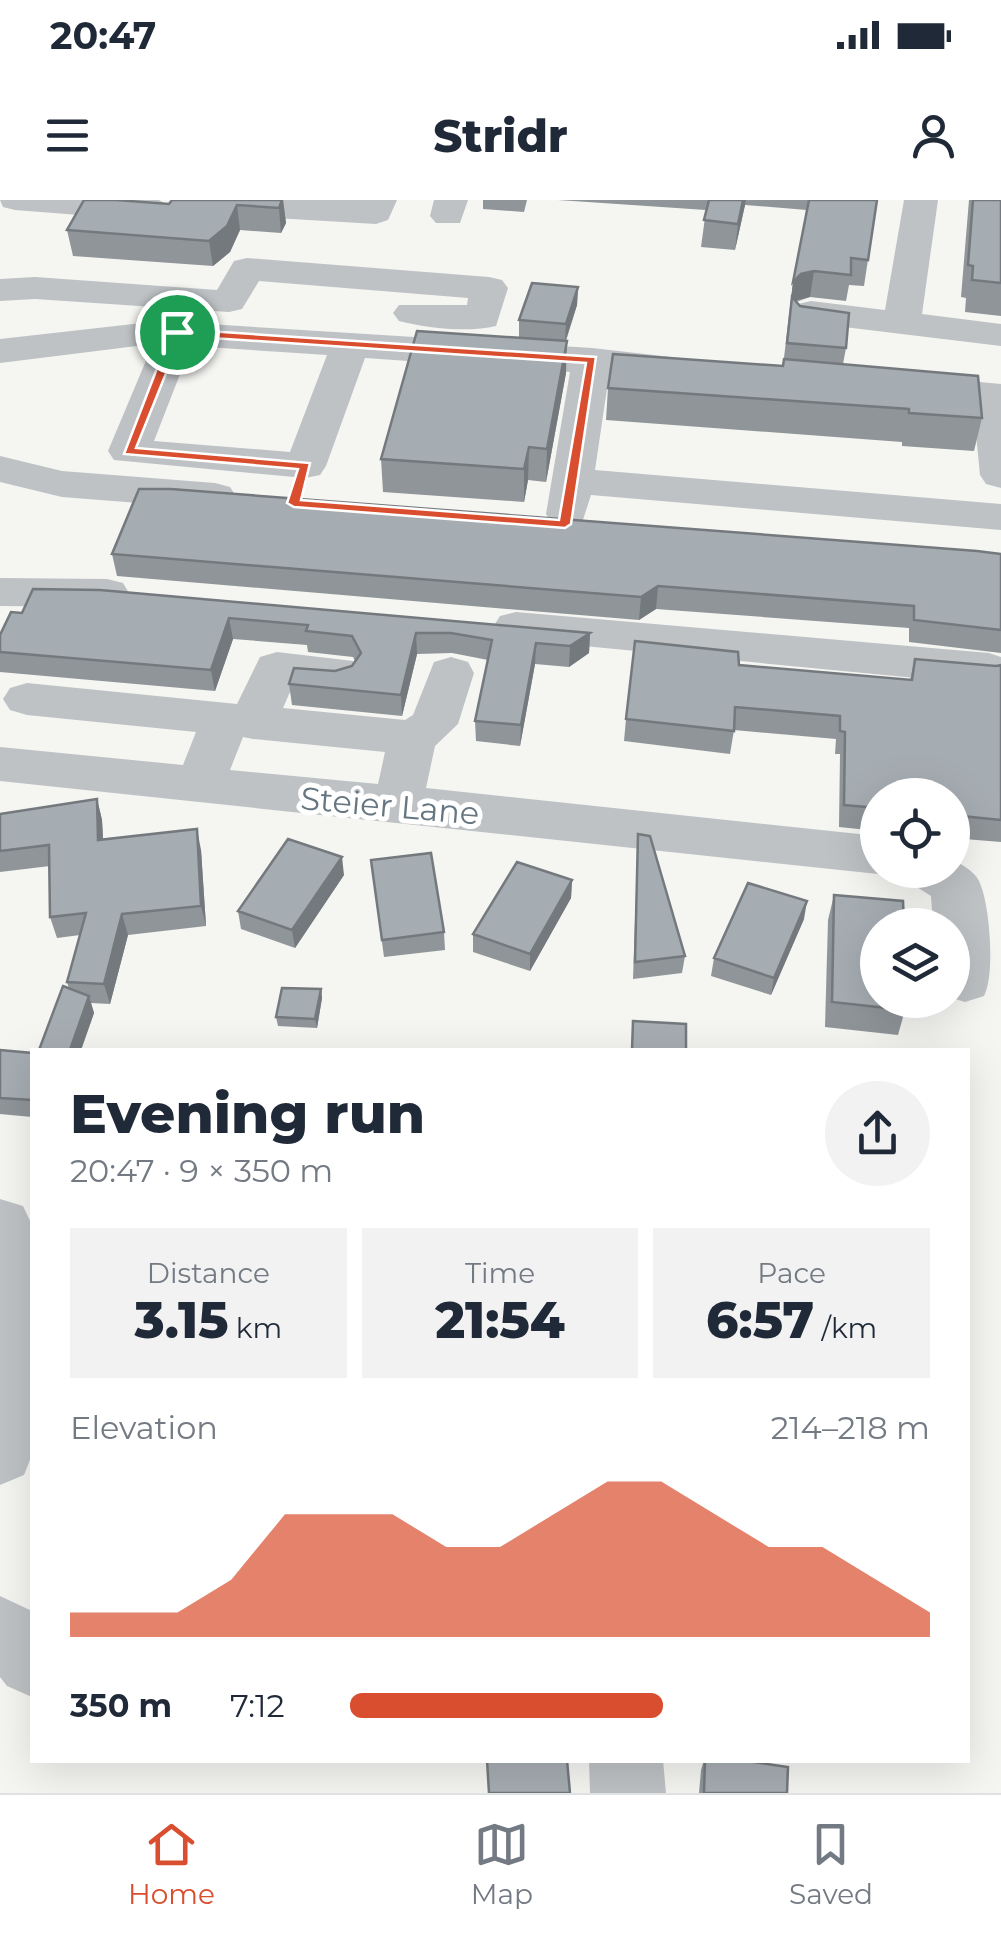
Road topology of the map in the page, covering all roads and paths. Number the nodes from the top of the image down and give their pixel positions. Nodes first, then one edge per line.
1 (15, 200) edge
2 (380, 200) edge
3 (920, 200) edge
4 (172, 201) edge
5 (40, 262) edge
6 (229, 301) junction
7 (811, 312) edge
8 (902, 323) junction
9 (1001, 335) edge
10 (171, 346) junction
11 (0, 351) edge
12 (346, 358) junction
13 (592, 360) junction
14 (726, 371) edge
15 (859, 383) edge
16 (0, 469) edge
17 (118, 470) junction
18 (1001, 475) edge
19 (572, 480) junction
20 (1001, 517) edge
21 (565, 524) edge
22 (822, 543) edge
23 (1001, 556) edge
24 (0, 592) edge
25 (145, 596) edge
26 (483, 624) edge
27 (990, 669) edge
28 (336, 672) edge
29 (451, 674) dead end
30 (27, 699) dead end
31 (240, 720) junction
32 (413, 738) junction
33 (0, 764) edge
34 (199, 786) junction
35 (397, 807) junction
36 (860, 853) edge
37 (12, 1225) edge
38 (0, 1453) edge
39 (0, 1632) edge
40 (30, 1658) edge
41 (626, 1763) edge
42 (628, 1793) edge

1 - 4 street
2 - 4 street
3 - 8 street
5 - 6 street
6 - 6 street
7 - 8 street
8 - 9 street
10 - 11 street
10 - 12 street
10 - 17 street
12 - 13 street
12 - 17 street
13 - 14 street
13 - 19 street
15 - 18 street
16 - 17 street
19 - 20 street
19 - 21 street
22 - 23 street
24 - 25 street
26 - 27 street
28 - 31 street
29 - 32 street
30 - 31 street
31 - 32 street
31 - 34 street
32 - 35 street
33 - 34 street, Steier Lane
34 - 35 street, Steier Lane
35 - 36 street, Steier Lane
37 - 38 street
39 - 40 street
41 - 42 street

